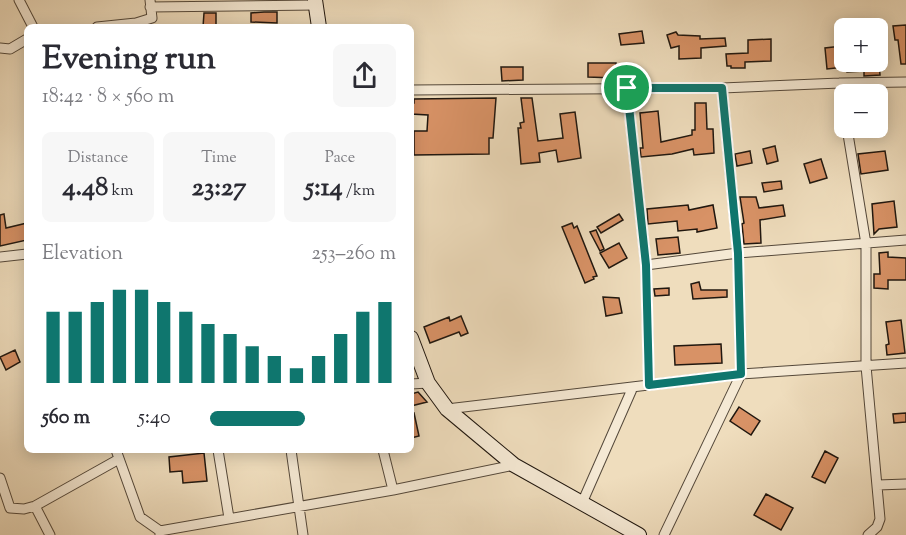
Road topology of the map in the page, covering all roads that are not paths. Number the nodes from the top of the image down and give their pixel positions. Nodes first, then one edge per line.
1 (19, 0) edge
2 (315, 2) edge
3 (150, 3) edge
4 (152, 23) edge
5 (31, 24) edge
6 (126, 24) edge
7 (319, 24) edge
8 (24, 41) edge
9 (0, 48) edge
10 (840, 82) joint
11 (906, 82) edge
12 (627, 88) junction
13 (722, 88) junction
14 (414, 90) edge
15 (849, 138) edge
16 (906, 240) edge
17 (866, 244) junction
18 (738, 253) junction
19 (24, 254) edge
20 (0, 257) edge
21 (646, 265) junction
22 (414, 346) edge
23 (906, 363) edge
24 (866, 366) junction
25 (741, 374) junction
26 (428, 382) junction
27 (414, 384) edge
28 (649, 385) junction
29 (633, 387) junction
30 (447, 409) junction
31 (218, 453) edge
32 (292, 453) edge
33 (384, 453) edge
34 (117, 455) edge
35 (514, 465) junction
36 (0, 477) edge
37 (906, 484) edge
38 (878, 485) junction
39 (393, 489) junction
40 (582, 503) junction
41 (301, 505) junction
42 (35, 506) junction
43 (229, 518) junction
44 (160, 533) edge
45 (50, 535) edge
46 (303, 535) edge
47 (639, 535) edge
48 (663, 535) edge
49 (868, 535) edge

1 - 5 street
2 - 3 street
2 - 7 main road
3 - 4 street
4 - 6 street
8 - 9 street
10 - 11 street
10 - 13 street
12 - 13 street
12 - 14 street
12 - 21 street
13 - 18 street
15 - 17 street
16 - 17 street
17 - 18 street
17 - 24 street
18 - 21 street
18 - 25 street
19 - 20 street
21 - 28 street
22 - 26 main road
23 - 24 street
24 - 25 street
24 - 38 street
25 - 28 street
25 - 48 street
26 - 27 street
26 - 30 main road
28 - 29 street
29 - 30 street
29 - 40 street
30 - 35 main road
31 - 43 street
32 - 41 street
33 - 39 street
34 - 42 street
34 - 44 street
35 - 39 street
35 - 40 main road
36 - 42 street
37 - 38 street
38 - 49 street
39 - 41 street
40 - 47 main road
41 - 43 street
41 - 46 street
42 - 45 street
43 - 44 street

